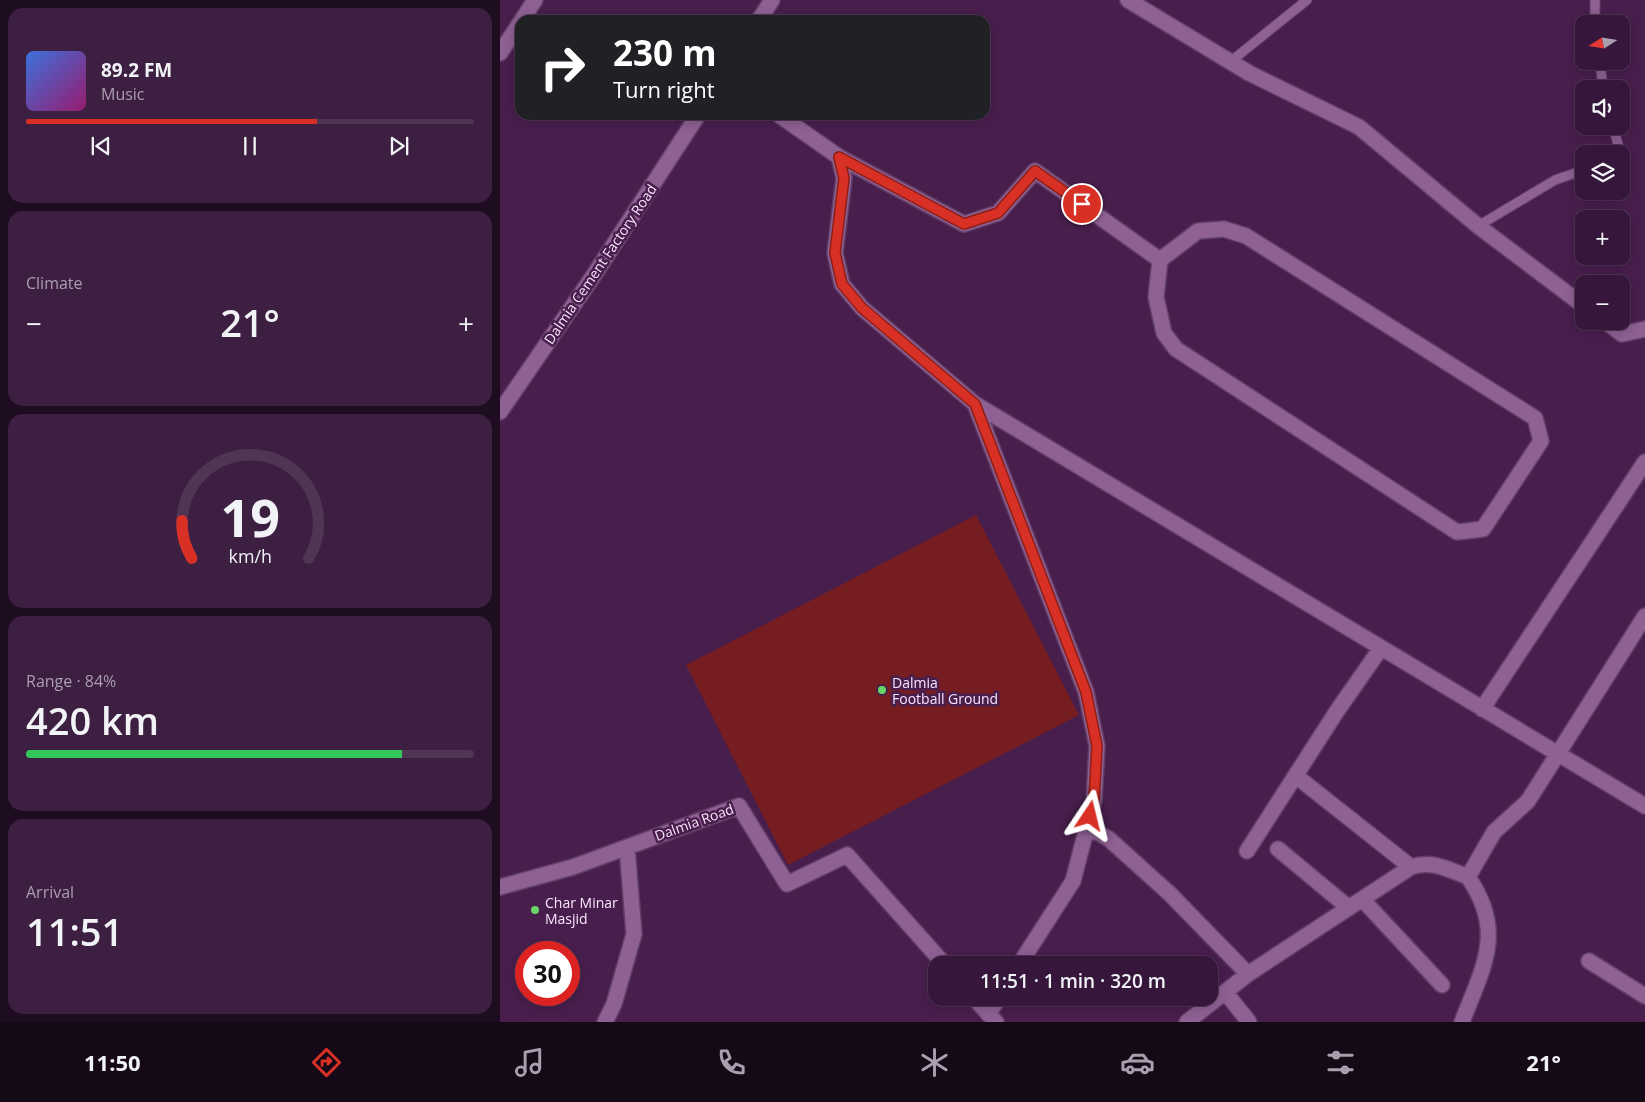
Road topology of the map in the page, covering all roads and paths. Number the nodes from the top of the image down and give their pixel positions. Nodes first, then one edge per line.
1 (535, 0) edge
2 (772, 0) edge
3 (1128, 0) edge
4 (1307, 0) edge
5 (1595, 0) edge
6 (525, 15) edge
7 (762, 15) edge
8 (1595, 15) edge
9 (515, 30) edge
10 (500, 53) edge
11 (1230, 62) junction
12 (695, 120) edge
13 (786, 120) edge
14 (839, 157) junction
15 (1575, 173) edge
16 (1478, 226) junction
17 (1160, 260) junction
18 (1575, 299) edge
19 (1645, 329) edge
20 (1617, 330) edge
21 (975, 404) junction
22 (500, 412) edge
23 (1645, 462) edge
24 (1645, 616) edge
25 (1381, 648) junction
26 (1482, 709) junction
27 (1557, 755) junction
28 (1296, 776) junction
29 (1645, 806) edge
30 (1086, 831) junction
31 (627, 847) junction
32 (1278, 849) dead end
33 (1248, 851) dead end
34 (1411, 867) junction
35 (1468, 877) junction
36 (500, 887) edge
37 (1355, 903) junction
38 (937, 956) edge
39 (1025, 956) edge
40 (1589, 961) dead end
41 (1248, 974) junction
42 (1442, 985) dead end
43 (1226, 993) junction
44 (1645, 996) edge
45 (981, 1006) edge
46 (996, 1006) edge
47 (992, 1018) edge
48 (605, 1022) edge
49 (1187, 1022) edge
50 (1249, 1022) edge
51 (1462, 1022) edge

1 - 6 street
2 - 7 street
3 - 11 street
4 - 11 lane
5 - 8 lane
9 - 10 street
11 - 16 street
12 - 22 street, Dalmia Cement Factory Road
13 - 14 street
14 - 17 street
14 - 21 street
15 - 16 lane
16 - 18 street
17 - 17 street
19 - 20 street
21 - 25 street
21 - 30 street
23 - 26 street
24 - 27 street
25 - 26 street
25 - 28 street
26 - 27 street
27 - 29 street
27 - 35 street
28 - 33 street
28 - 34 street
30 - 39 street
30 - 41 street
31 - 36 street, Dalmia Road
31 - 38 street, Dalmia Road
31 - 48 street
32 - 37 street
34 - 35 street
34 - 37 street
35 - 51 street
37 - 41 street
37 - 42 street
40 - 44 street
41 - 43 street
43 - 49 street
43 - 50 street
45 - 47 street
46 - 47 street

